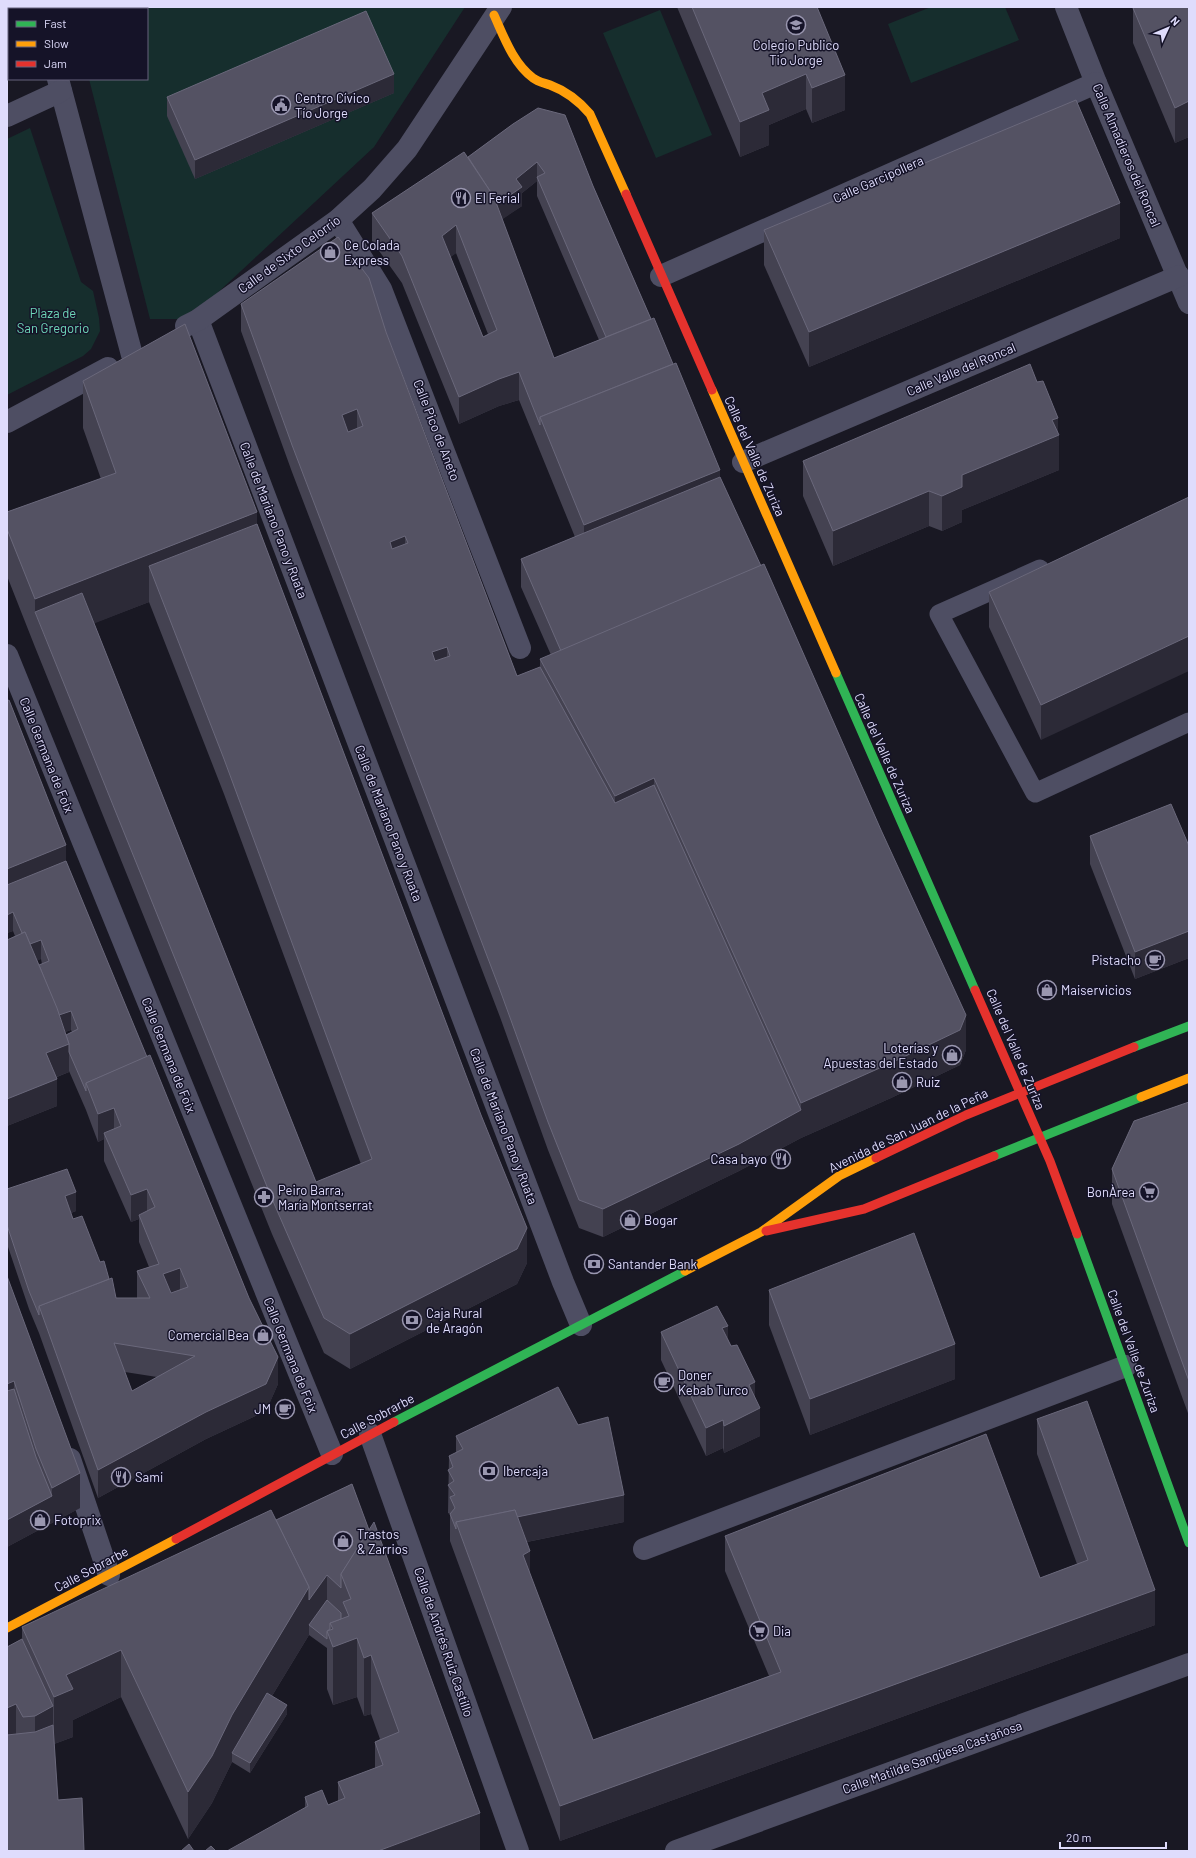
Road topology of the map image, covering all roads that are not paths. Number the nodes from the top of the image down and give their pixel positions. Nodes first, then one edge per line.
1 (1066, 7) edge
2 (497, 11) edge
3 (1096, 83) junction
4 (59, 85) edge
5 (7, 116) edge
6 (338, 220) junction
7 (661, 276) junction
8 (1179, 276) junction
9 (1189, 303) edge
10 (198, 320) junction
11 (172, 334) edge
12 (152, 345) edge
13 (132, 355) junction
14 (7, 422) edge
15 (743, 462) junction
16 (1053, 563) edge
17 (520, 648) dead end
18 (7, 655) edge
19 (1189, 722) edge
20 (1189, 1026) edge
21 (1189, 1078) edge
22 (1020, 1092) junction
23 (1040, 1138) junction
24 (761, 1232) junction
25 (581, 1325) junction
26 (1126, 1366) junction
27 (370, 1434) junction
28 (62, 1437) edge
29 (332, 1454) junction
30 (1189, 1543) edge
31 (644, 1549) dead end
32 (109, 1575) junction
33 (7, 1628) edge
34 (1189, 1664) edge
35 (518, 1851) edge
36 (676, 1851) edge

1 - 3 street, Calle Almadieros del Roncal
2 - 6 street, Calle de Sixto Celorrio
2 - 7 main road, Calle del Valle de Zuriza
3 - 7 street, Calle Garcipollera
3 - 8 street, Calle Almadieros del Roncal
4 - 5 street
4 - 13 street
6 - 10 street, Calle de Sixto Celorrio
6 - 17 street, Calle Pico de Aneto
7 - 15 main road, Calle del Valle de Zuriza
8 - 9 street, Calle Almadieros del Roncal
8 - 15 street, Calle Valle del Roncal
10 - 11 street, Calle de Sixto Celorrio
10 - 25 street, Calle de Mariano Pano y Ruata
12 - 13 street
13 - 14 street
15 - 22 main road, Calle del Valle de Zuriza
16 - 19 lane
18 - 29 street, Calle Germana de Foix
20 - 22 main road, Avenida de San Juan de la Peña
21 - 23 main road
22 - 23 main road, Calle del Valle de Zuriza
22 - 24 main road, Avenida de San Juan de la Peña
23 - 24 main road
23 - 26 main road, Calle del Valle de Zuriza
24 - 25 main road, Calle Sobrarbe
25 - 27 main road, Calle Sobrarbe
26 - 30 main road, Calle del Valle de Zuriza
26 - 31 street
27 - 29 main road, Calle Sobrarbe
27 - 35 street, Calle de Andrés Ruiz Castillo
28 - 32 street
29 - 32 main road, Calle Sobrarbe
32 - 33 main road, Calle Sobrarbe
34 - 36 street, Calle Matilde Sangüesa Castañosa

